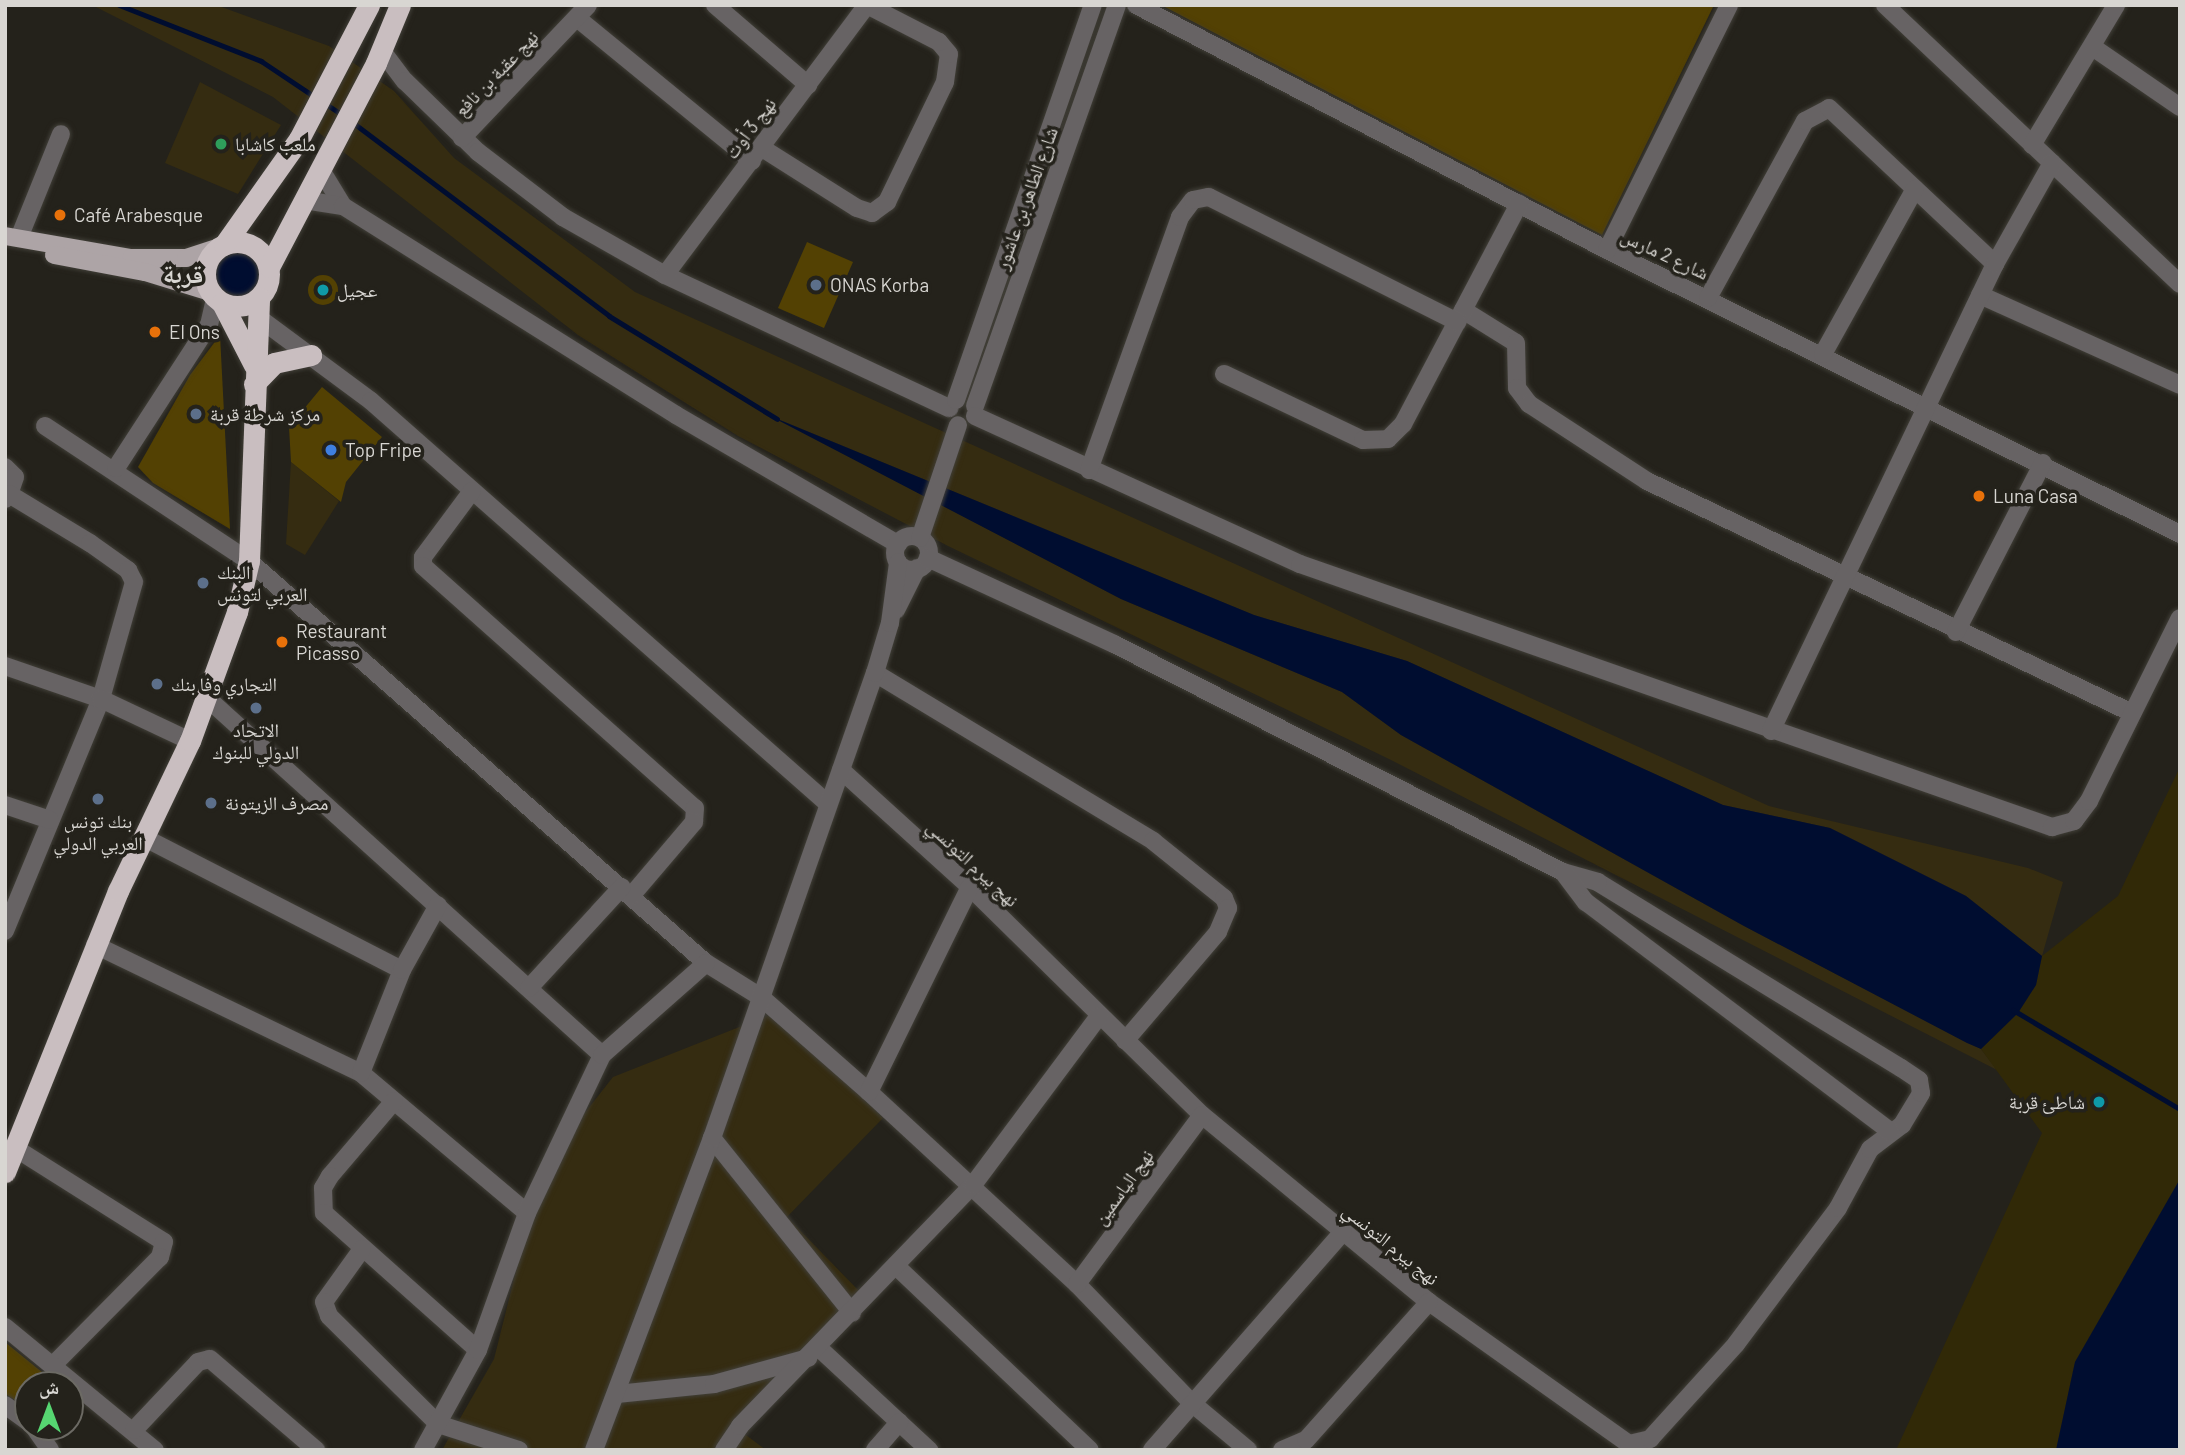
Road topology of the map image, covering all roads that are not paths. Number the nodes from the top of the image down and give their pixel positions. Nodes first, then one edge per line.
1 (400, 5) edge
2 (715, 5) edge
3 (867, 5) edge
4 (1093, 5) edge
5 (1117, 5) edge
6 (1136, 5) edge
7 (1729, 5) edge
8 (1885, 5) edge
9 (2116, 5) edge
10 (362, 9) edge
11 (582, 12) edge
12 (2094, 48) junction
13 (379, 57) junction
14 (808, 85) junction
15 (2180, 107) edge
16 (61, 134) dead end
17 (463, 138) junction
18 (2032, 145) junction
19 (757, 154) junction
20 (2052, 163) junction
21 (324, 164) junction
22 (1915, 189) junction
23 (304, 200) junction
24 (1519, 204) junction
25 (343, 205) junction
26 (10, 240) edge
27 (222, 246) junction
28 (1606, 250) junction
29 (1995, 264) junction
30 (269, 267) junction
31 (665, 275) junction
32 (2180, 284) edge
33 (1980, 295) junction
34 (216, 298) junction
35 (1708, 298) junction
36 (259, 308) junction
37 (1460, 316) junction
38 (1823, 354) junction
39 (311, 355) junction
40 (1224, 374) dead end
41 (254, 375) junction
42 (2180, 385) edge
43 (953, 404) junction
44 (1926, 407) junction
45 (975, 411) junction
46 (45, 426) dead end
47 (957, 430) junction
48 (2043, 463) junction
49 (5, 467) edge
50 (116, 468) junction
51 (1089, 470) junction
52 (472, 491) junction
53 (7, 496) edge
54 (2180, 534) edge
55 (921, 535) junction
56 (898, 544) junction
57 (250, 561) junction
58 (898, 563) junction
59 (923, 563) junction
60 (1846, 576) junction
61 (2180, 618) edge
62 (890, 623) junction
63 (1956, 632) junction
64 (5, 666) edge
65 (875, 673) junction
66 (207, 698) junction
67 (101, 699) junction
68 (2132, 713) junction
69 (1771, 731) junction
70 (190, 741) junction
71 (841, 770) junction
72 (827, 803) junction
73 (5, 805) edge
74 (50, 820) junction
75 (143, 836) junction
76 (1563, 872) junction
77 (970, 887) junction
78 (626, 891) junction
79 (438, 905) junction
80 (5, 931) edge
81 (95, 945) junction
82 (706, 963) junction
83 (402, 970) junction
84 (529, 988) junction
85 (762, 998) junction
86 (1099, 1016) junction
87 (1125, 1041) junction
88 (602, 1055) junction
89 (361, 1073) junction
90 (869, 1092) junction
91 (394, 1101) junction
92 (1202, 1115) junction
93 (1890, 1131) junction
94 (712, 1138) junction
95 (15, 1148) junction
96 (5, 1172) edge
97 (973, 1185) junction
98 (527, 1213) junction
99 (1343, 1233) junction
100 (362, 1249) junction
101 (896, 1266) junction
102 (1077, 1284) junction
103 (1429, 1302) junction
104 (852, 1313) junction
105 (5, 1326) edge
106 (478, 1350) junction
107 (816, 1353) junction
108 (53, 1365) junction
109 (617, 1394) junction
110 (1193, 1404) junction
111 (899, 1422) junction
112 (438, 1424) junction
113 (134, 1430) junction
114 (155, 1450) edge
115 (316, 1450) edge
116 (423, 1450) edge
117 (519, 1450) edge
118 (594, 1450) edge
119 (724, 1450) edge
120 (875, 1450) edge
121 (929, 1450) edge
122 (1090, 1450) edge
123 (1152, 1450) edge
124 (1248, 1450) edge
125 (1282, 1450) edge

1 - 13 highway
2 - 14 street
3 - 14 street, نهج 3 أوت
3 - 19 street
4 - 43 street, شارع الطاهر بن عاشور
5 - 45 street, شارع الطاهر بن عاشور
6 - 24 street, شارع 2 مارس
7 - 28 street
8 - 18 street
9 - 12 street
10 - 27 highway
11 - 17 street, نهج عقبة بن نافع
11 - 19 street
12 - 15 street
12 - 18 street
13 - 17 street
13 - 21 highway
14 - 19 street, نهج 3 أوت
16 - 26 street
17 - 31 street
18 - 20 street
19 - 31 street, نهج 3 أوت
20 - 29 street
20 - 32 street
21 - 23 highway
21 - 25 street
22 - 29 street
22 - 35 street
22 - 38 street
23 - 25 street
23 - 30 highway
24 - 28 street, شارع 2 مارس
24 - 37 street
25 - 56 street
26 - 27 main road
26 - 34 main road
27 - 30 highway
27 - 34 highway
28 - 35 street, شارع 2 مارس
29 - 33 street
30 - 36 highway
31 - 43 street
33 - 42 street
33 - 44 street
34 - 36 highway
34 - 41 highway
34 - 50 street
35 - 38 street, شارع 2 مارس
36 - 39 street
36 - 41 highway
37 - 40 street
37 - 51 street
37 - 60 street
38 - 44 street, شارع 2 مارس
39 - 41 highway
39 - 52 street
41 - 57 highway
43 - 45 street
43 - 47 street
44 - 48 street, شارع 2 مارس
44 - 60 street
45 - 47 street
45 - 51 street
46 - 50 street
47 - 55 street
48 - 54 street, شارع 2 مارس
48 - 63 street
49 - 53 street
50 - 57 street
51 - 69 street
52 - 72 street
52 - 78 street
53 - 67 street
55 - 56 street
55 - 59 street
56 - 58 street
57 - 66 highway
57 - 78 street
58 - 59 street
58 - 62 street
59 - 62 street
59 - 76 street
60 - 63 street
60 - 69 street
61 - 68 street
62 - 65 street
63 - 68 street
64 - 67 street
65 - 71 street
65 - 87 street
66 - 70 highway
66 - 79 street
67 - 70 street
67 - 74 street
68 - 69 street
70 - 75 highway
71 - 72 street
71 - 77 street, نهج بيرم التونسي
72 - 85 street
73 - 74 street
74 - 80 street
75 - 81 highway
75 - 83 street
76 - 93 street
76 - 93 street
77 - 86 street, نهج بيرم التونسي
77 - 90 street
78 - 82 street
78 - 84 street
79 - 83 street
79 - 84 street
81 - 89 street
81 - 95 highway
82 - 85 street
82 - 88 street
83 - 89 street
84 - 88 street
85 - 90 street
85 - 94 street
86 - 87 street, نهج بيرم التونسي
86 - 97 street
87 - 92 street, نهج بيرم التونسي
88 - 98 street
89 - 91 street
90 - 97 street
91 - 98 street
91 - 100 street
92 - 99 street, نهج بيرم التونسي
92 - 102 street, نهج الياسمين
93 - 103 street, نهج بيرم التونسي
94 - 104 street
94 - 109 street
95 - 96 highway
95 - 108 street
97 - 101 street
97 - 102 street
98 - 106 street
99 - 103 street, نهج بيرم التونسي
99 - 110 street
100 - 106 street
100 - 112 street
101 - 104 street
101 - 122 street
102 - 110 street
103 - 125 street
104 - 107 street
105 - 108 street
106 - 112 street
107 - 109 street
107 - 111 street
107 - 119 street
108 - 113 street
109 - 118 street
110 - 123 street
110 - 124 street
111 - 120 street
111 - 121 street
112 - 116 street
112 - 117 street
113 - 114 street
113 - 115 street

